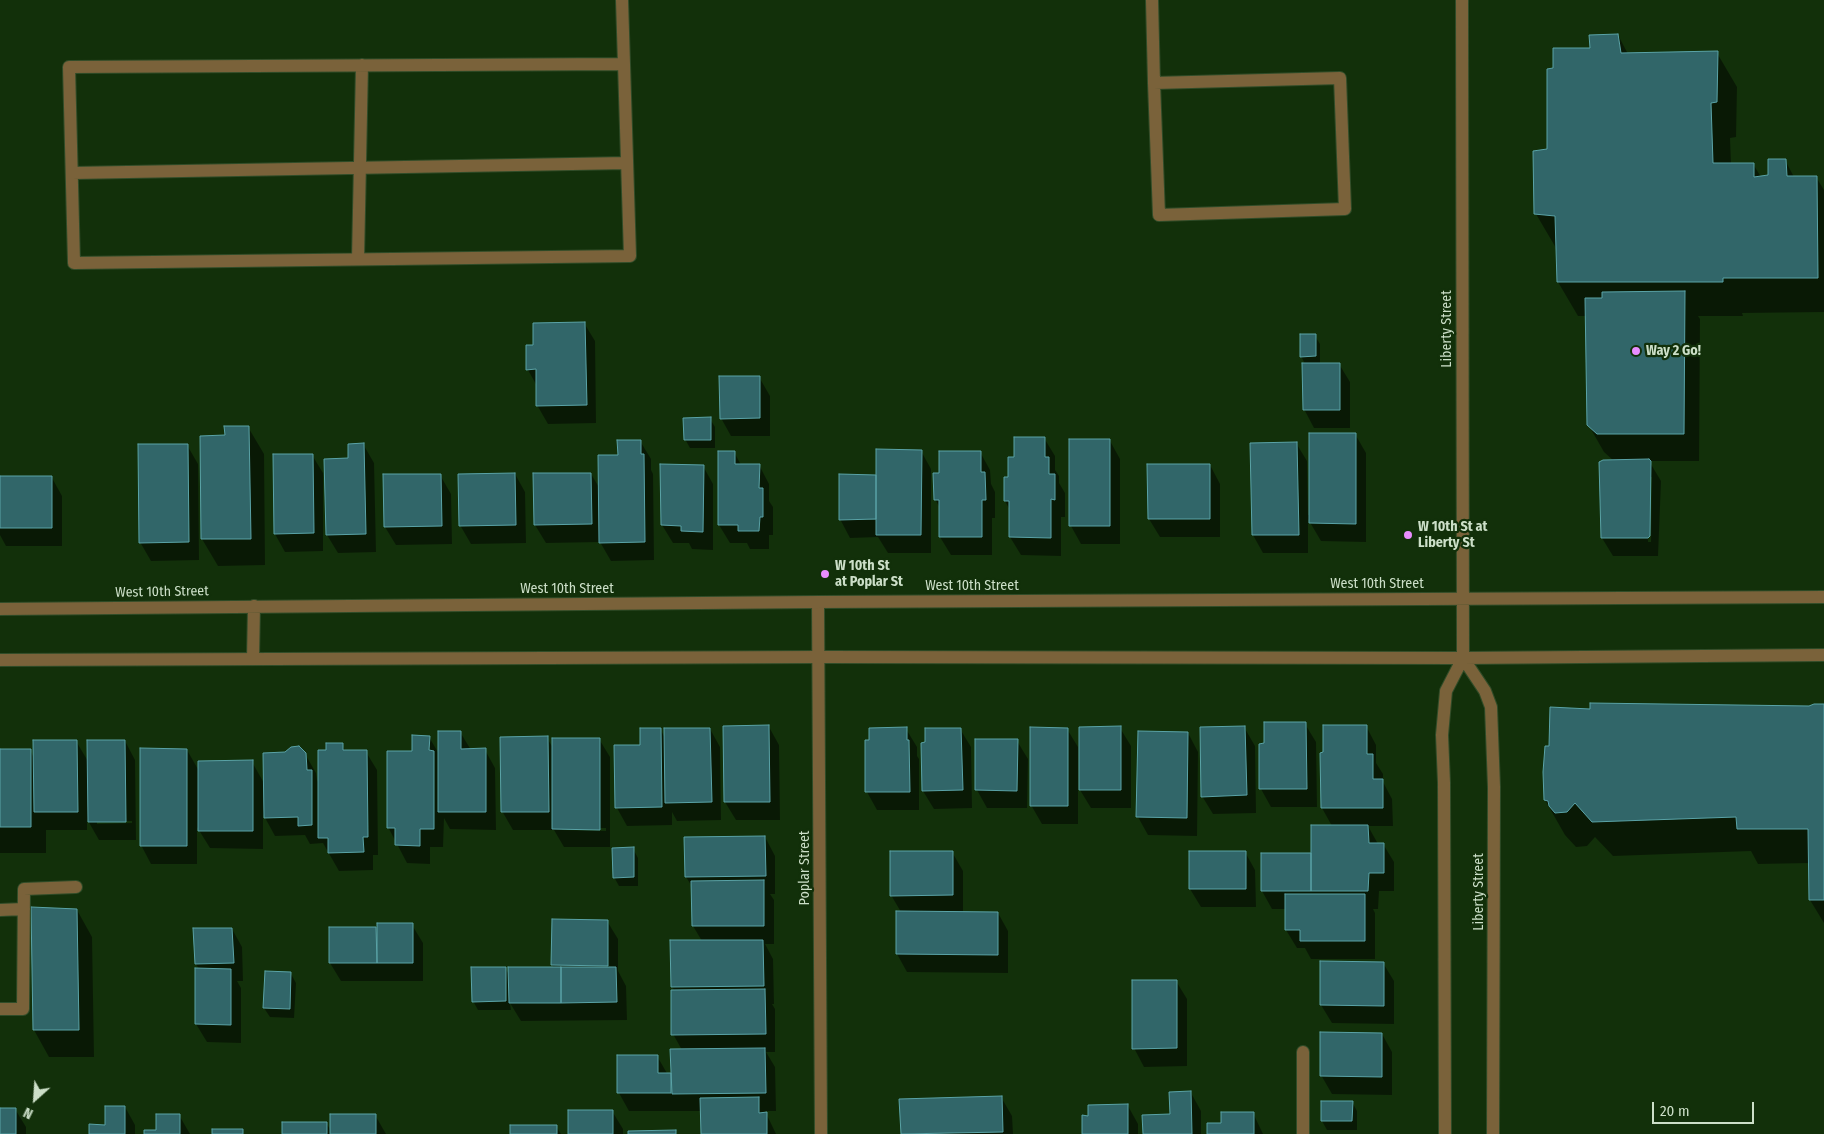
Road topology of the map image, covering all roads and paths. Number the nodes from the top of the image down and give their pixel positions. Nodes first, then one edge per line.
1 (622, 0) edge
2 (1152, 0) edge
3 (1462, 0) edge
4 (624, 64) junction
5 (362, 65) junction
6 (1154, 83) junction
7 (627, 163) junction
8 (360, 168) junction
9 (72, 174) junction
10 (358, 259) junction
11 (1824, 597) edge
12 (1462, 598) junction
13 (818, 602) junction
14 (254, 606) junction
15 (0, 609) edge
16 (1824, 655) edge
17 (820, 657) junction
18 (1463, 658) junction
19 (253, 659) junction
20 (0, 660) edge
21 (76, 887) dead end
22 (24, 909) junction
23 (0, 910) edge
24 (0, 1009) edge
25 (1303, 1052) dead end
26 (821, 1134) edge
27 (1303, 1134) edge
28 (1445, 1134) edge
29 (1493, 1134) edge

1 - 4 street
2 - 6 street
3 - 12 street, Liberty Street
4 - 5 street
4 - 7 street
5 - 8 street
5 - 9 street
6 - 6 street
7 - 8 street
7 - 10 street
8 - 9 street
8 - 10 street
9 - 10 street
11 - 12 street, West 10th Street
12 - 13 street, West 10th Street
12 - 18 street, Liberty Street
13 - 14 street, West 10th Street
13 - 17 street, Poplar Street
14 - 15 street, West 10th Street
14 - 19 street
16 - 18 street
17 - 18 street
17 - 19 street
17 - 26 street, Poplar Street
18 - 28 street, Liberty Street
18 - 29 street, Liberty Street
19 - 20 street
21 - 22 street
22 - 23 street
22 - 24 street
25 - 27 street

